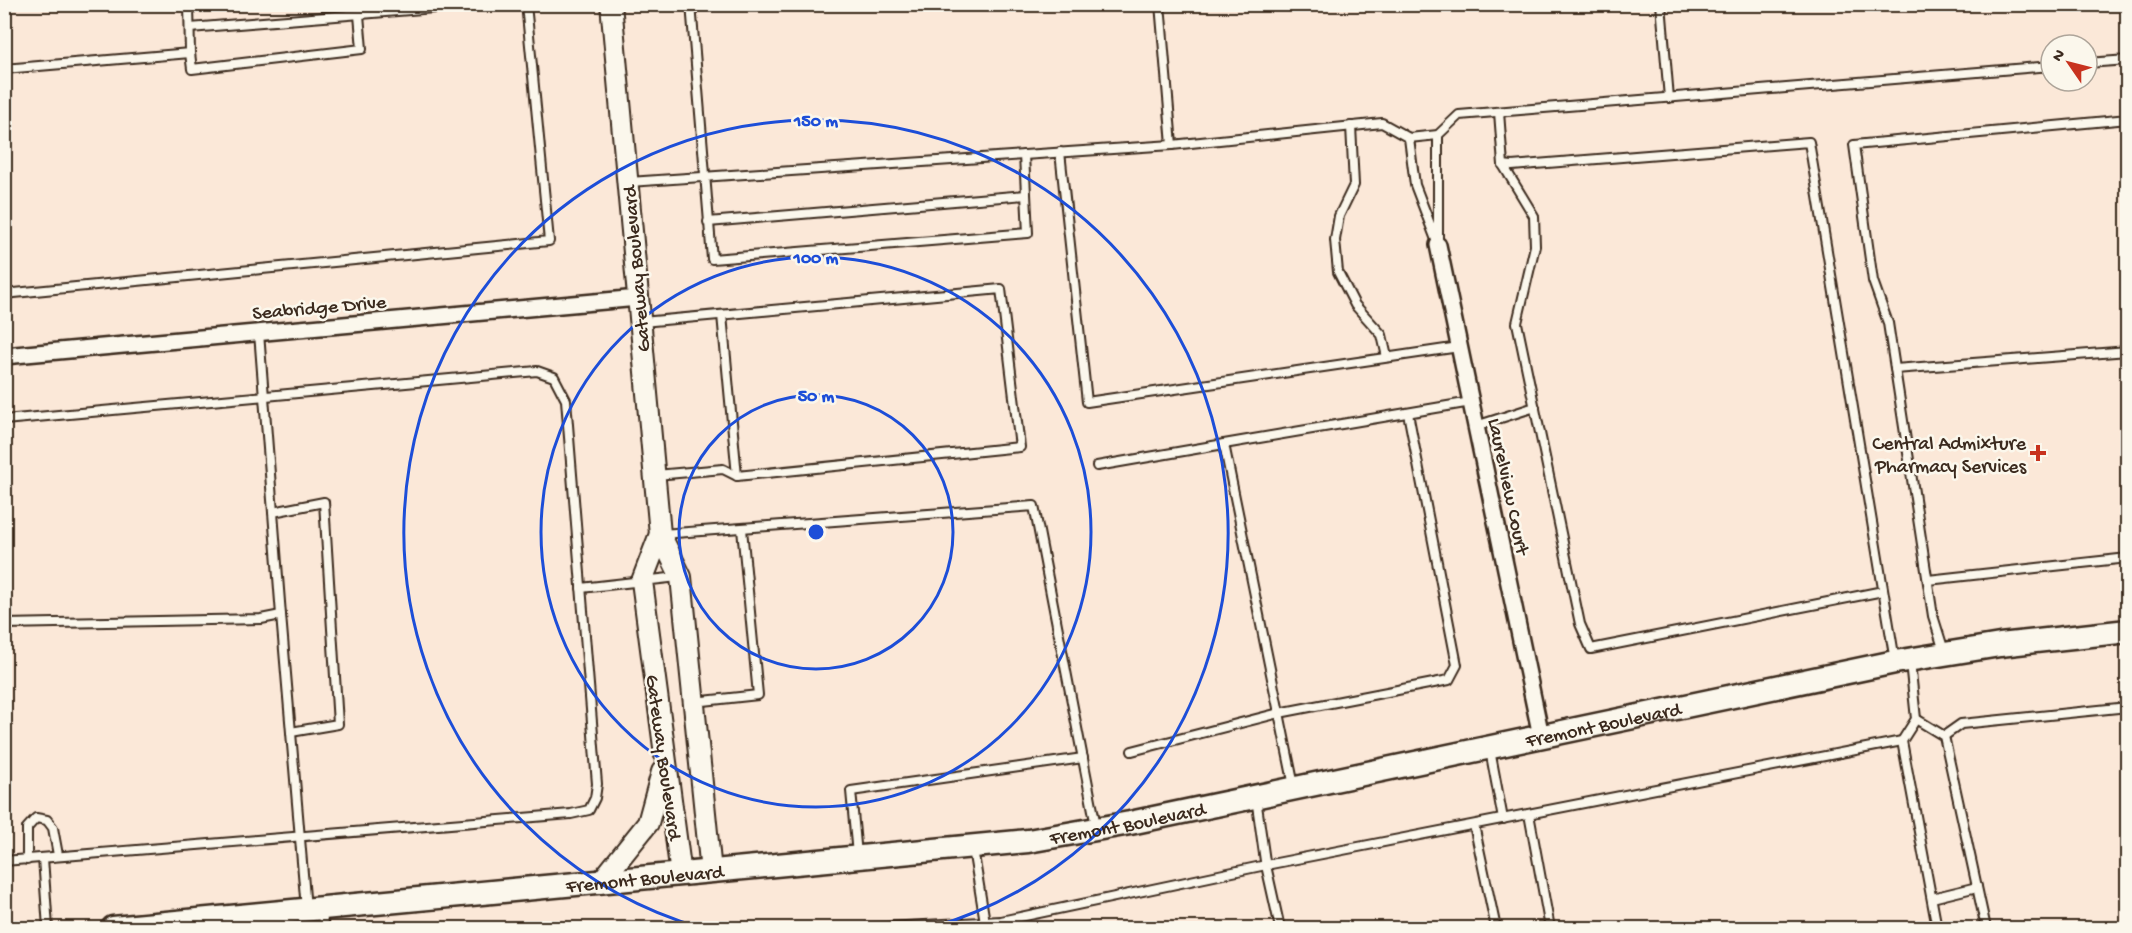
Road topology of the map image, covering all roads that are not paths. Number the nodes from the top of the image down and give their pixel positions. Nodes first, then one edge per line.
1 (189, 4) edge
2 (484, 4) edge
3 (526, 4) edge
4 (611, 4) edge
5 (691, 4) edge
6 (1160, 4) edge
7 (1661, 4) edge
8 (359, 15) junction
9 (190, 28) junction
10 (190, 52) junction
11 (2127, 60) edge
12 (2099, 62) edge
13 (2039, 67) edge
14 (4, 69) edge
15 (1669, 98) junction
16 (1499, 112) junction
17 (2127, 119) edge
18 (1351, 126) junction
19 (1438, 135) junction
20 (1409, 138) junction
21 (1172, 145) junction
22 (1060, 152) junction
23 (1024, 155) junction
24 (1503, 165) junction
25 (704, 177) junction
26 (627, 182) junction
27 (1026, 195) junction
28 (708, 222) junction
29 (1438, 245) junction
30 (4, 294) edge
31 (638, 298) junction
32 (722, 315) junction
33 (640, 322) junction
34 (259, 333) junction
35 (1459, 346) junction
36 (2127, 351) edge
37 (4, 356) edge
38 (1388, 357) junction
39 (1895, 369) junction
40 (264, 395) junction
41 (1471, 402) junction
42 (1535, 407) junction
43 (1408, 413) junction
44 (4, 420) edge
45 (1476, 426) junction
46 (1224, 444) junction
47 (1097, 466) dead end
48 (654, 475) junction
49 (737, 476) junction
50 (273, 512) junction
51 (742, 529) junction
52 (660, 534) junction
53 (2127, 558) edge
54 (681, 577) junction
55 (1928, 580) junction
56 (642, 581) junction
57 (581, 588) junction
58 (1883, 591) junction
59 (280, 615) junction
60 (4, 624) edge
61 (2127, 631) edge
62 (1944, 653) junction
63 (1902, 661) junction
64 (693, 702) junction
65 (2127, 707) edge
66 (1279, 713) junction
67 (1916, 719) junction
68 (291, 732) junction
69 (1541, 736) junction
70 (1944, 736) junction
71 (1902, 741) junction
72 (1490, 747) junction
73 (1132, 751) dead end
74 (665, 758) junction
75 (1083, 758) junction
76 (1295, 788) junction
77 (1256, 796) junction
78 (1529, 814) junction
79 (1503, 819) junction
80 (1474, 825) junction
81 (1096, 829) junction
82 (300, 837) junction
83 (973, 849) junction
84 (57, 855) junction
85 (42, 858) junction
86 (27, 860) junction
87 (857, 860) junction
88 (4, 861) edge
89 (1266, 865) junction
90 (711, 872) junction
91 (681, 875) junction
92 (600, 883) junction
93 (1977, 887) junction
94 (1932, 897) junction
95 (317, 916) edge
96 (1014, 918) junction
97 (985, 922) junction
98 (956, 926) edge
99 (48, 928) edge
100 (113, 928) edge
101 (867, 928) edge
102 (1016, 928) edge
103 (1280, 928) edge
104 (1496, 928) edge
105 (1550, 928) edge
106 (1937, 928) edge
107 (1986, 928) edge

1 - 9 lane
2 - 8 lane
3 - 30 lane
4 - 26 street, Gateway Boulevard
5 - 25 lane
6 - 21 lane
7 - 15 lane
8 - 9 lane
8 - 10 lane
9 - 10 lane
10 - 14 lane
11 - 12 lane
13 - 15 lane
15 - 16 lane
16 - 19 lane
16 - 24 lane
17 - 39 lane
18 - 20 lane
18 - 21 lane
18 - 38 lane
19 - 20 lane
19 - 29 lane
20 - 29 lane
21 - 22 lane
22 - 23 lane
22 - 38 lane
23 - 25 lane
23 - 27 lane
24 - 42 lane
24 - 58 lane
25 - 26 lane
25 - 28 lane
26 - 31 street, Gateway Boulevard
27 - 28 lane
27 - 28 lane
29 - 35 street, Laurelview Court
31 - 33 street, Gateway Boulevard
31 - 34 street, Seabridge Drive
32 - 33 lane
32 - 49 lane
32 - 49 lane
33 - 48 street, Gateway Boulevard
34 - 37 street, Seabridge Drive
34 - 40 lane
35 - 38 lane
35 - 41 street, Laurelview Court
36 - 39 lane
39 - 55 lane
40 - 44 lane
40 - 50 lane
40 - 57 lane
41 - 43 lane
41 - 45 street, Laurelview Court
42 - 45 lane
42 - 58 lane
43 - 46 lane
43 - 66 lane
45 - 69 street, Laurelview Court
46 - 47 lane
46 - 66 lane
48 - 49 lane
48 - 52 street, Gateway Boulevard
50 - 59 lane
50 - 68 lane
51 - 52 lane
51 - 64 lane
51 - 75 lane
52 - 54 street, Gateway Boulevard
52 - 56 street, Gateway Boulevard
53 - 55 lane
54 - 56 lane
54 - 64 street, Gateway Boulevard
55 - 62 lane
56 - 57 lane
56 - 74 street, Gateway Boulevard
57 - 82 lane
58 - 63 lane
59 - 60 lane
59 - 68 lane
61 - 62 main road, Fremont Boulevard
62 - 63 main road, Fremont Boulevard
63 - 67 lane
63 - 69 main road, Fremont Boulevard
64 - 90 street, Gateway Boulevard
65 - 70 lane
66 - 73 lane
66 - 76 lane
67 - 70 lane
67 - 71 lane
68 - 82 lane
69 - 72 main road, Fremont Boulevard
70 - 93 lane
71 - 78 lane
71 - 94 lane
72 - 76 main road, Fremont Boulevard
72 - 79 lane
74 - 91 street, Gateway Boulevard
74 - 92 street
75 - 81 lane
75 - 87 lane
76 - 77 main road, Fremont Boulevard
77 - 81 main road, Fremont Boulevard
77 - 89 lane
78 - 79 lane
78 - 105 lane
79 - 80 lane
80 - 89 lane
80 - 104 lane
81 - 83 main road, Fremont Boulevard
82 - 84 lane
82 - 95 lane
83 - 87 main road, Fremont Boulevard
83 - 97 lane
84 - 85 lane
84 - 86 lane
85 - 86 lane
85 - 99 lane
86 - 88 lane
87 - 90 main road, Fremont Boulevard
89 - 96 lane
89 - 103 lane
90 - 91 main road, Fremont Boulevard
91 - 92 main road, Fremont Boulevard
92 - 95 main road, Fremont Boulevard
93 - 94 lane
93 - 107 lane
94 - 106 lane
95 - 100 main road, Fremont Boulevard
96 - 97 lane
96 - 102 lane
97 - 98 lane
98 - 101 lane

